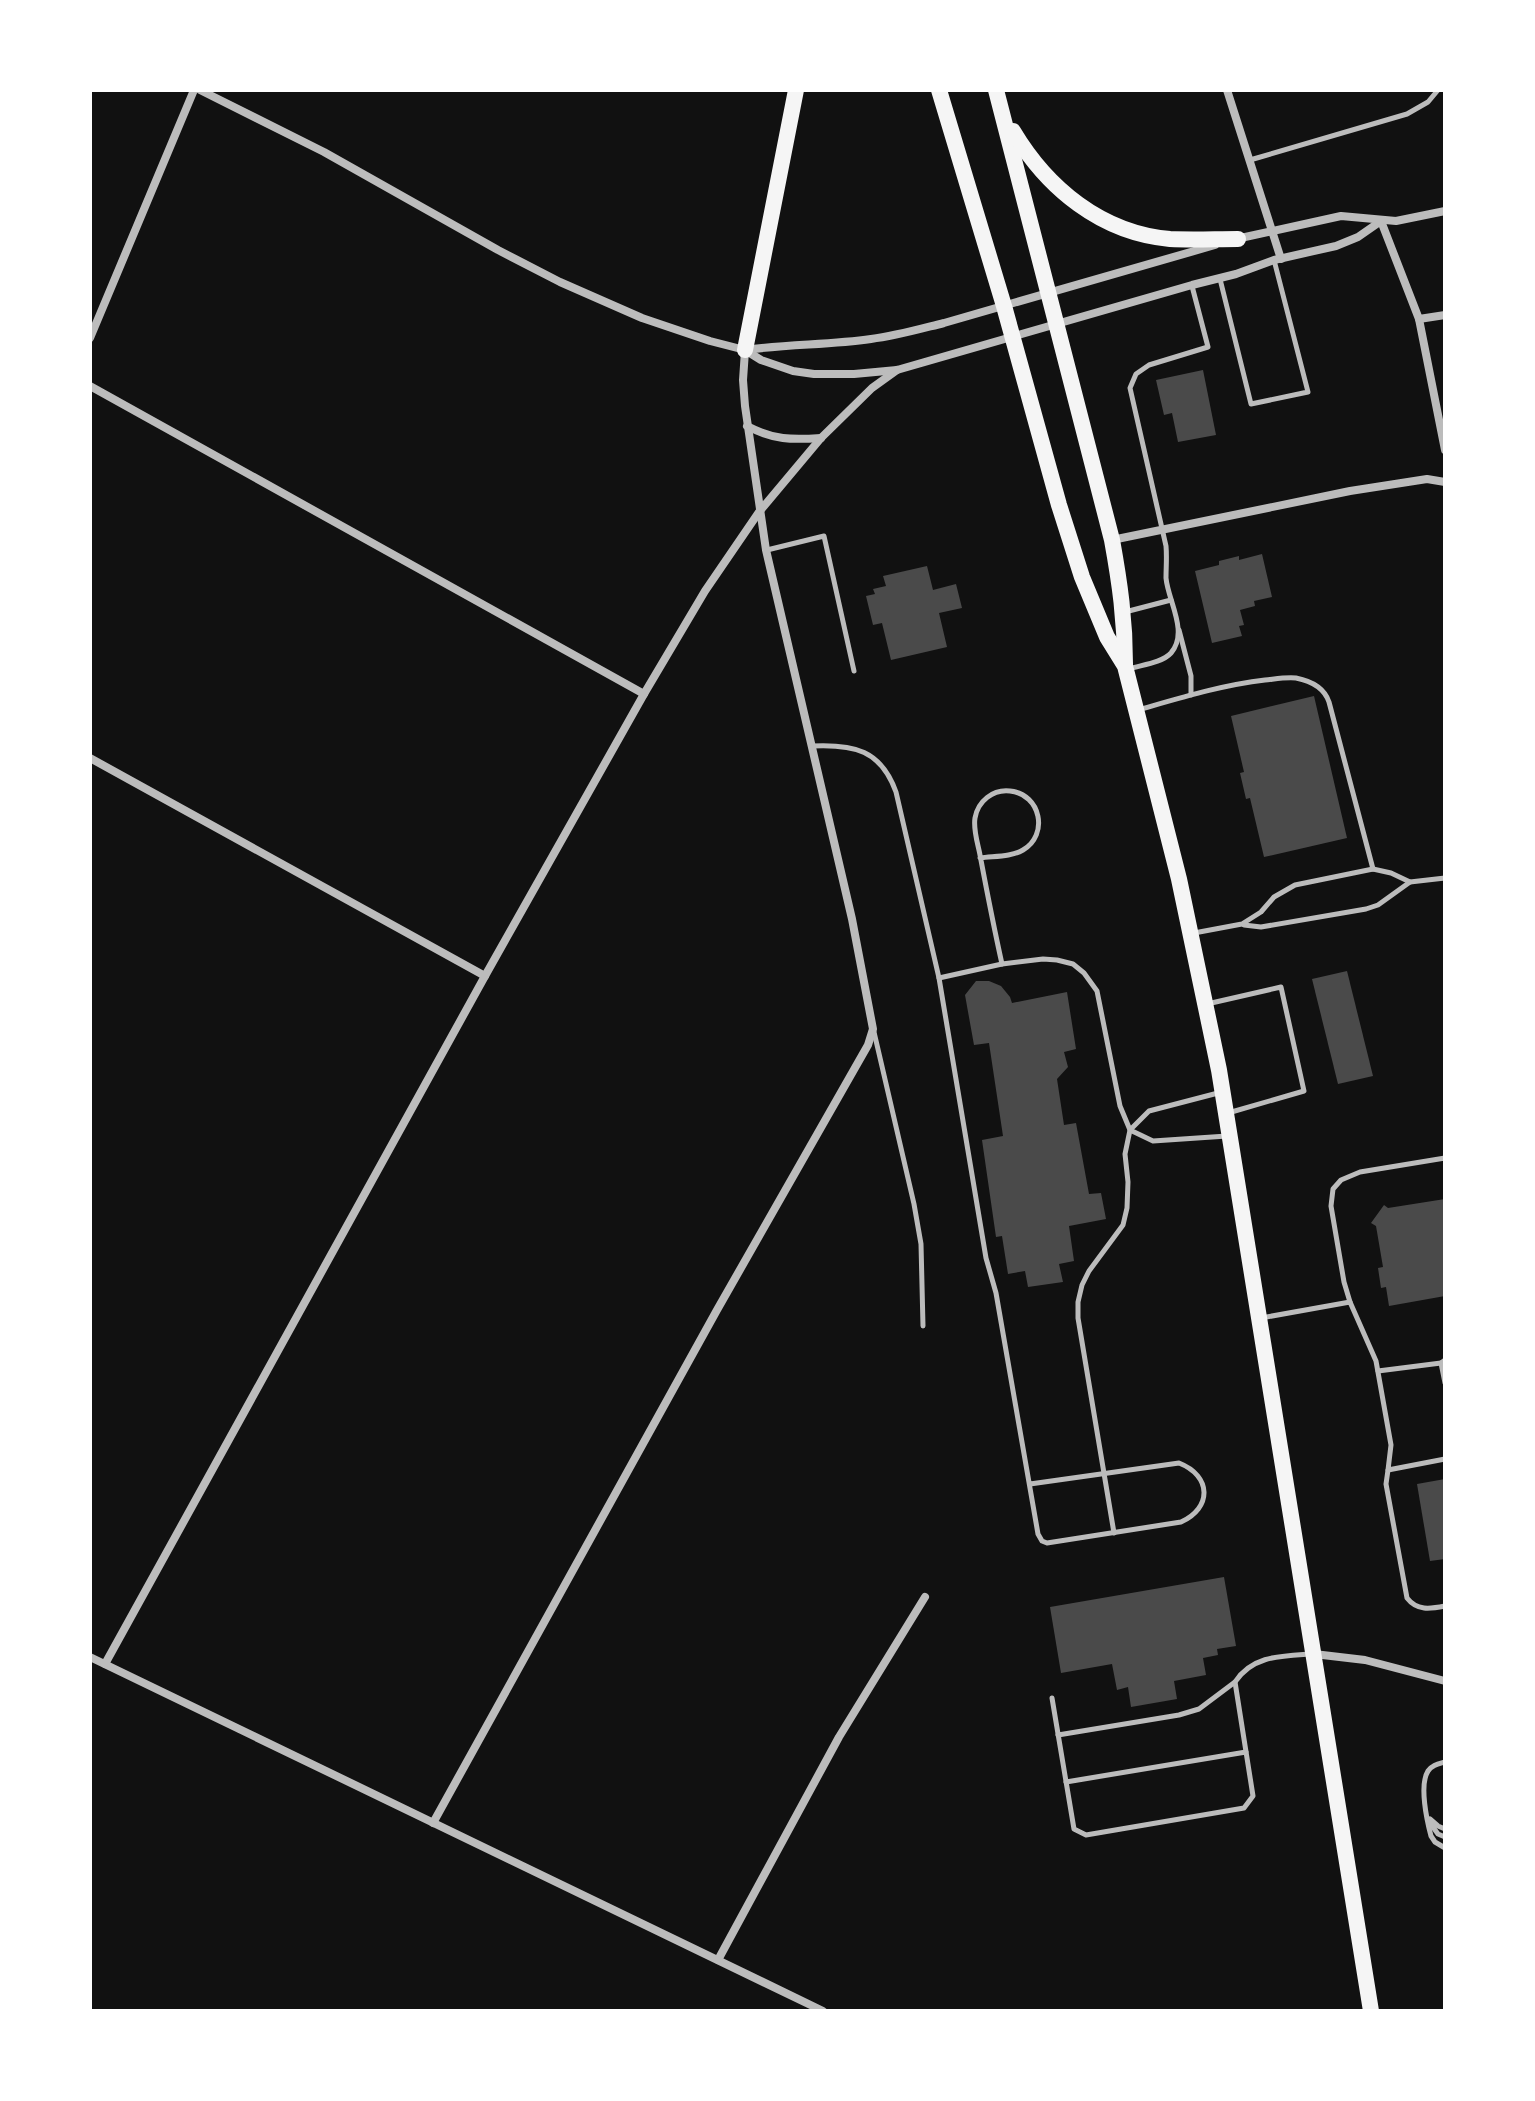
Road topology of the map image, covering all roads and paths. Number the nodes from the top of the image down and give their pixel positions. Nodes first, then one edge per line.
1 (194, 90) edge
2 (200, 90) edge
3 (796, 90) edge
4 (939, 90) edge
5 (996, 90) edge
6 (1227, 90) edge
7 (1438, 90) edge
8 (1004, 117) junction
9 (1249, 160) junction
10 (1445, 211) edge
11 (1381, 221) junction
12 (1272, 232) junction
13 (1238, 239) junction
14 (1278, 260) junction
15 (1220, 278) junction
16 (1192, 285) junction
17 (1049, 293) junction
18 (1004, 306) junction
19 (1445, 315) edge
20 (1419, 319) junction
21 (1057, 324) junction
22 (1013, 337) junction
23 (90, 338) edge
24 (745, 350) junction
25 (897, 370) junction
26 (90, 386) edge
27 (747, 426) junction
28 (821, 438) junction
29 (1445, 450) edge
30 (1445, 482) edge
31 (759, 512) junction
32 (1162, 530) junction
33 (1112, 540) junction
34 (766, 550) junction
35 (1171, 600) junction
36 (1124, 612) junction
37 (1177, 622) junction
38 (1125, 668) junction
39 (854, 671) dead end
40 (644, 694) junction
41 (1191, 695) junction
42 (1137, 710) junction
43 (811, 746) junction
44 (90, 758) edge
45 (980, 858) junction
46 (1373, 869) junction
47 (1445, 878) edge
48 (1410, 882) junction
49 (1242, 924) junction
50 (1191, 934) junction
51 (1002, 964) junction
52 (485, 976) junction
53 (939, 978) junction
54 (1206, 1004) junction
55 (873, 1029) junction
56 (1223, 1091) junction
57 (1227, 1114) junction
58 (1130, 1130) junction
59 (1230, 1136) junction
60 (1445, 1158) edge
61 (1350, 1302) junction
62 (1259, 1318) junction
63 (923, 1326) dead end
64 (1443, 1361) edge
65 (1378, 1371) junction
66 (1445, 1383) edge
67 (1445, 1459) edge
68 (1388, 1470) junction
69 (1105, 1473) junction
70 (1030, 1484) junction
71 (1114, 1533) junction
72 (925, 1597) dead end
73 (1445, 1606) edge
74 (1314, 1654) junction
75 (90, 1657) edge
76 (105, 1664) junction
77 (1445, 1681) edge
78 (1235, 1682) junction
79 (1052, 1698) dead end
80 (1058, 1735) junction
81 (1247, 1752) junction
82 (1445, 1762) edge
83 (1066, 1782) junction
84 (1427, 1815) junction
85 (433, 1823) junction
86 (1445, 1829) edge
87 (1445, 1837) edge
88 (1445, 1848) edge
89 (718, 1960) junction
90 (823, 2011) edge
91 (1371, 2011) edge

1 - 23 street
2 - 24 street
3 - 24 main road
4 - 18 main road
5 - 8 main road
6 - 9 street
7 - 9 lane
8 - 13 main road
8 - 17 main road
9 - 12 street
10 - 11 street
11 - 12 street
11 - 14 street
11 - 20 street
12 - 13 street
12 - 14 street
13 - 17 street
14 - 15 street
14 - 15 lane
15 - 16 street
16 - 21 street
16 - 32 lane
17 - 18 street
17 - 21 main road
18 - 22 main road
18 - 24 street
19 - 20 street
20 - 29 street
21 - 22 street
21 - 33 main road
22 - 25 street
22 - 38 main road
24 - 25 street
24 - 27 street
25 - 28 street
26 - 40 street
27 - 28 street
27 - 31 street
28 - 31 street
30 - 32 street
31 - 34 street
31 - 40 street
32 - 33 street
32 - 35 lane
33 - 36 main road
34 - 39 lane
34 - 43 street
35 - 36 lane
35 - 37 lane
36 - 38 main road
37 - 38 lane
37 - 41 lane
38 - 42 main road
40 - 52 street
41 - 42 lane
41 - 46 lane
42 - 50 main road
43 - 53 lane
43 - 55 street
44 - 52 street
45 - 45 lane
45 - 51 lane
46 - 48 lane
46 - 49 lane
47 - 48 lane
48 - 49 lane
49 - 50 lane
50 - 54 main road
51 - 53 lane
51 - 58 lane
52 - 76 street
53 - 70 lane
54 - 56 main road
54 - 57 lane
55 - 63 lane
55 - 85 street
56 - 57 main road
56 - 58 lane
57 - 59 main road
58 - 59 lane
58 - 69 lane
59 - 62 main road
60 - 61 lane
61 - 62 lane
61 - 65 lane
62 - 74 main road
64 - 65 lane
64 - 66 lane
65 - 68 lane
67 - 68 lane
68 - 73 lane
69 - 70 lane
69 - 71 lane
69 - 71 lane
70 - 71 lane
72 - 89 street
74 - 77 street
74 - 78 lane
74 - 91 main road
75 - 76 street
76 - 85 street
78 - 80 lane
78 - 81 lane
79 - 80 lane
80 - 83 lane
81 - 83 lane
81 - 83 lane
82 - 84 lane
84 - 86 lane
84 - 87 lane
84 - 88 lane
85 - 89 street
89 - 90 street

